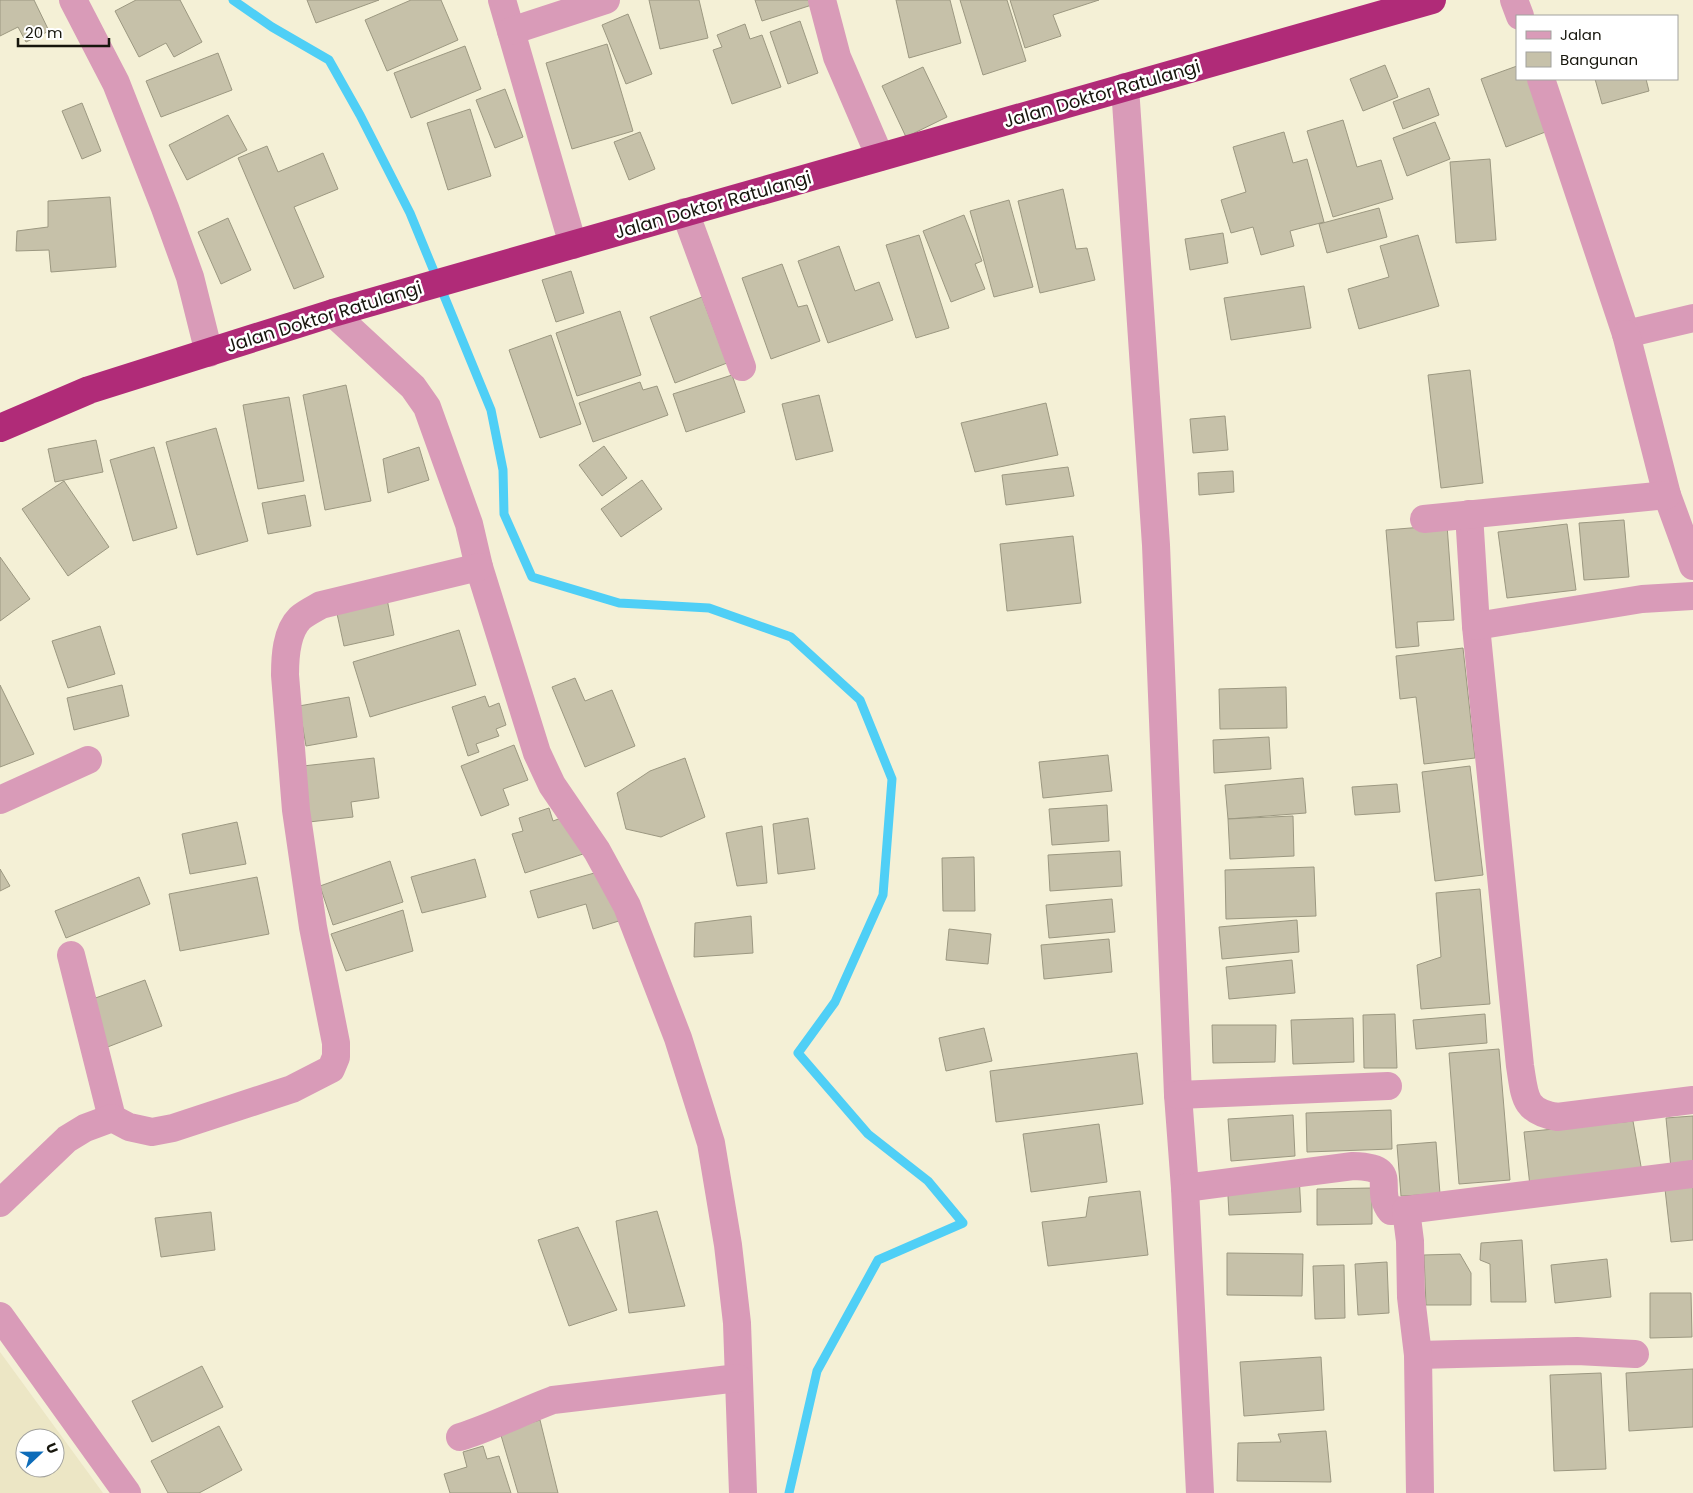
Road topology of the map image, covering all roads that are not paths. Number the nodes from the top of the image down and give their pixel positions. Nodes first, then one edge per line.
1 (73, 0) edge
2 (502, 0) edge
3 (606, 0) edge
4 (822, 0) edge
5 (1432, 0) edge
6 (1514, 0) edge
7 (1520, 15) edge
8 (511, 31) junction
9 (1541, 80) edge
10 (1126, 87) junction
11 (880, 157) junction
12 (685, 212) junction
13 (572, 245) junction
14 (333, 313) junction
15 (1693, 318) edge
16 (1626, 334) junction
17 (209, 353) junction
18 (742, 367) dead end
19 (0, 428) edge
20 (1667, 495) junction
21 (1469, 514) junction
22 (1424, 519) dead end
23 (1693, 566) edge
24 (479, 567) junction
25 (1693, 596) edge
26 (1476, 626) junction
27 (88, 760) dead end
28 (0, 800) edge
29 (70, 954) dead end
30 (1388, 1086) dead end
31 (1178, 1095) junction
32 (1693, 1100) edge
33 (112, 1118) junction
34 (1693, 1174) edge
35 (1185, 1188) junction
36 (0, 1203) edge
37 (1406, 1210) junction
38 (0, 1316) edge
39 (1635, 1354) dead end
40 (1418, 1355) junction
41 (738, 1378) junction
42 (460, 1437) dead end
43 (127, 1493) edge
44 (742, 1493) edge
45 (1200, 1493) edge
46 (1420, 1493) edge

1 - 17 street
2 - 8 street
3 - 8 street
4 - 11 street
5 - 10 highway, Jalan Doktor Ratulangi
6 - 7 street
8 - 13 street
9 - 16 street
10 - 11 highway, Jalan Doktor Ratulangi
10 - 31 street
11 - 12 highway, Jalan Doktor Ratulangi
12 - 13 highway, Jalan Doktor Ratulangi
12 - 18 street
13 - 14 highway, Jalan Doktor Ratulangi
14 - 17 highway, Jalan Doktor Ratulangi
14 - 24 street
15 - 16 street
16 - 20 street
17 - 19 highway, Jalan Doktor Ratulangi
20 - 21 street
20 - 23 street
21 - 22 street
21 - 26 street
24 - 33 street
24 - 41 street
25 - 26 street
26 - 32 street
27 - 28 street
29 - 33 street
30 - 31 street
31 - 35 street
33 - 36 street
34 - 37 street
35 - 37 street
35 - 45 street
37 - 40 street
38 - 43 street
39 - 40 street
40 - 46 street
41 - 42 street
41 - 44 street

